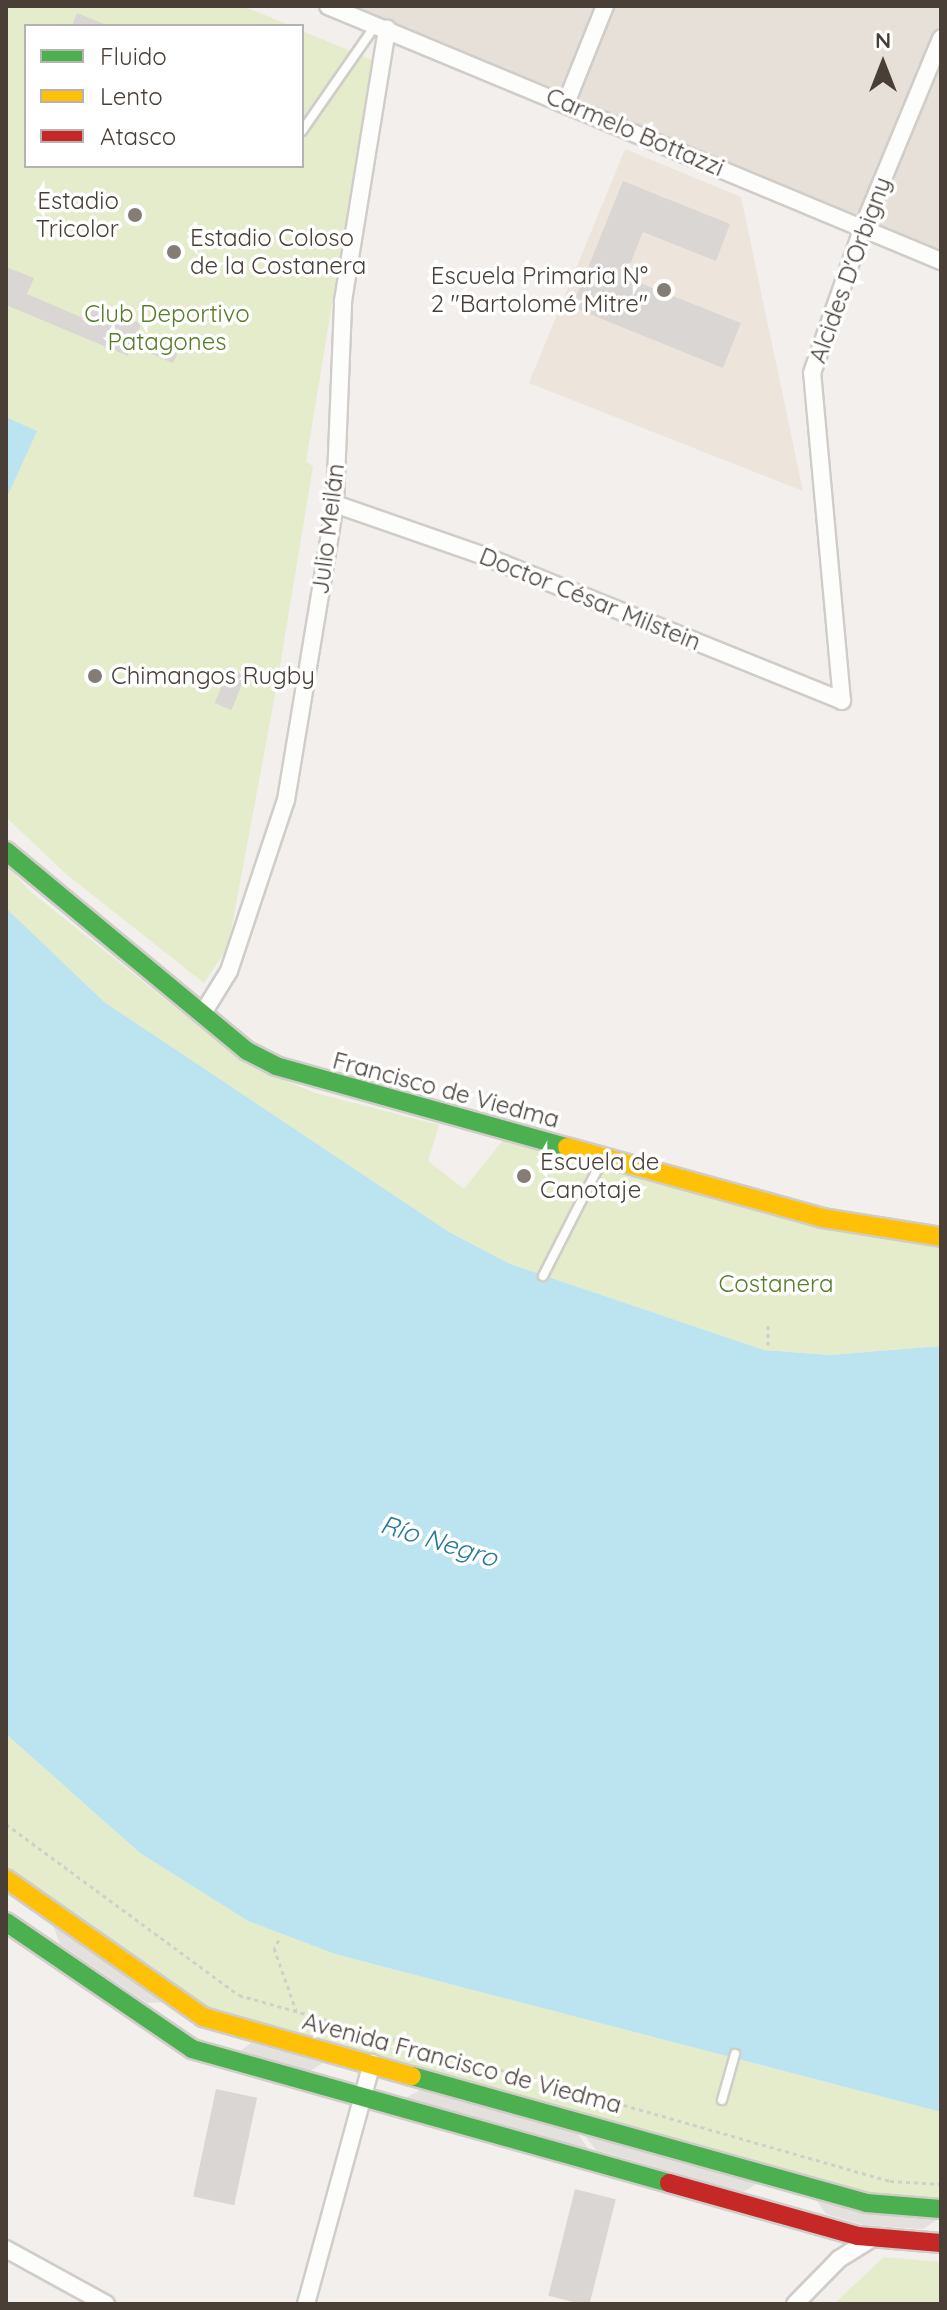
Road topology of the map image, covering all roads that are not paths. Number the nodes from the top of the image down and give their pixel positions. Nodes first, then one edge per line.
1 (328, 6) edge
2 (605, 6) edge
3 (381, 27) junction
4 (941, 39) edge
5 (566, 103) junction
6 (304, 128) edge
7 (863, 227) junction
8 (941, 261) edge
9 (335, 504) junction
10 (842, 701) joint
11 (6, 851) edge
12 (203, 1013) junction
13 (603, 1157) junction
14 (941, 1237) edge
15 (543, 1276) dead end
16 (6, 1879) edge
17 (6, 1922) edge
18 (203, 2017) junction
19 (192, 2049) junction
20 (735, 2054) dead end
21 (372, 2063) junction
22 (362, 2098) junction
23 (722, 2100) dead end
24 (791, 2182) junction
25 (941, 2209) edge
26 (784, 2215) junction
27 (871, 2239) junction
28 (941, 2243) edge
29 (6, 2249) edge
30 (106, 2304) edge
31 (306, 2304) edge
32 (795, 2304) edge

1 - 3 street, Carmelo Bottazzi
2 - 5 street
3 - 5 street, Carmelo Bottazzi
3 - 6 lane
3 - 9 street, Julio Meilán
4 - 7 street, Alcides D'Orbigny
5 - 7 street, Carmelo Bottazzi
7 - 8 street, Carmelo Bottazzi
7 - 10 street, Alcides D'Orbigny
9 - 10 street, Doctor César Milstein
9 - 12 street, Julio Meilán
11 - 12 main road, Francisco de Viedma
12 - 13 main road, Francisco de Viedma
13 - 14 main road, Francisco de Viedma
13 - 15 lane
16 - 18 main road, Avenida Francisco de Viedma
17 - 19 main road
18 - 19 main road
18 - 21 main road, Avenida Francisco de Viedma
19 - 22 main road
20 - 23 lane
21 - 22 street
21 - 24 main road, Avenida Francisco de Viedma
22 - 26 main road
22 - 31 street
24 - 25 main road, Avenida Francisco de Viedma
24 - 26 main road
26 - 27 main road
27 - 28 main road
27 - 32 street
29 - 30 street

